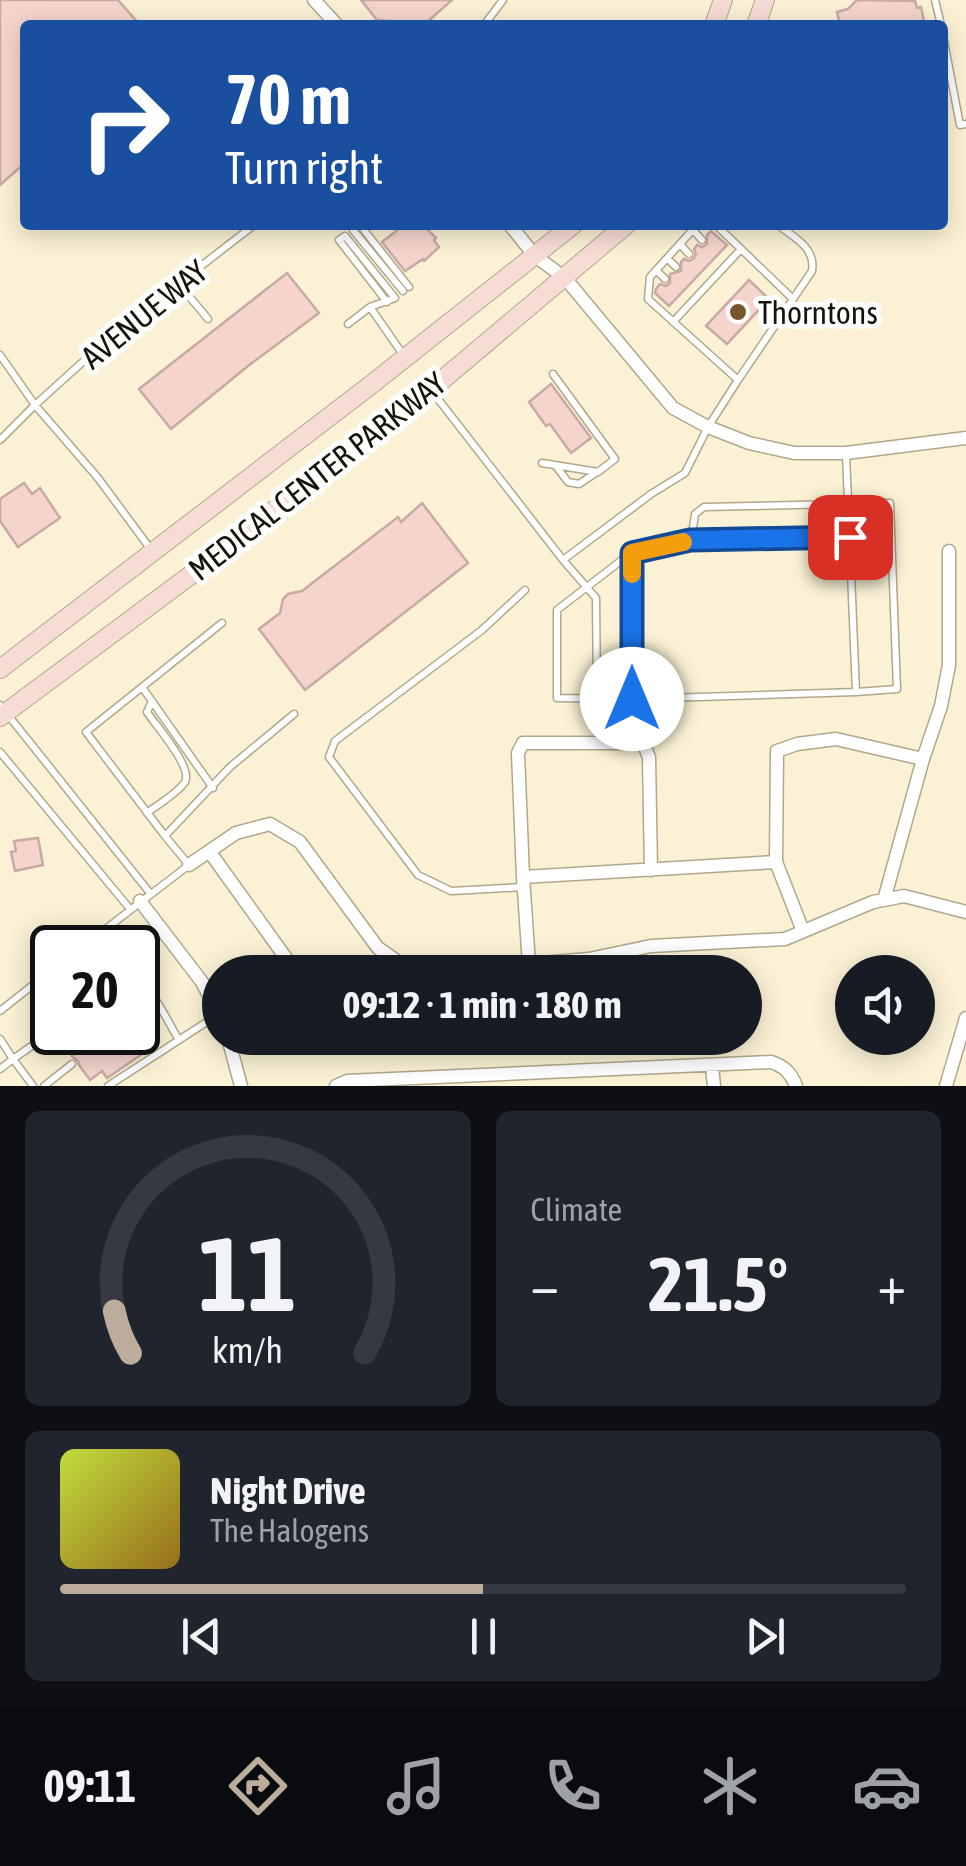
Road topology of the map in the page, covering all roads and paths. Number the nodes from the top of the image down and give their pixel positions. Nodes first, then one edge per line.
1 (314, 0) edge
2 (503, 0) edge
3 (332, 20) edge
4 (488, 20) edge
5 (948, 60) edge
6 (966, 124) edge
7 (248, 230) edge
8 (359, 230) edge
9 (514, 230) edge
10 (567, 230) edge
11 (620, 230) edge
12 (693, 230) edge
13 (696, 230) edge
14 (721, 230) edge
15 (785, 230) edge
16 (345, 236) dead end
17 (702, 240) dead end
18 (680, 244) junction
19 (741, 248) junction
20 (689, 254) dead end
21 (535, 256) junction
22 (718, 256) dead end
23 (668, 258) junction
24 (727, 264) junction
25 (676, 267) dead end
26 (704, 269) dead end
27 (656, 270) junction
28 (566, 278) junction
29 (714, 278) junction
30 (665, 279) dead end
31 (692, 282) dead end
32 (179, 284) junction
33 (406, 289) dead end
34 (701, 292) junction
35 (680, 295) dead end
36 (793, 299) junction
37 (689, 304) junction
38 (370, 307) junction
39 (208, 320) dead end
40 (673, 322) junction
41 (348, 324) dead end
42 (0, 356) edge
43 (405, 357) junction
44 (552, 374) dead end
45 (738, 380) junction
46 (430, 389) junction
47 (35, 405) junction
48 (708, 427) junction
49 (966, 438) edge
50 (0, 440) edge
51 (846, 453) junction
52 (542, 463) dead end
53 (556, 465) junction
54 (598, 472) junction
55 (848, 503) junction
56 (850, 537) junction
57 (690, 540) junction
58 (152, 551) junction
59 (949, 551) dead end
60 (632, 553) junction
61 (563, 560) junction
62 (587, 586) junction
63 (525, 590) dead end
64 (222, 622) dead end
65 (0, 669) edge
66 (142, 687) junction
67 (856, 692) junction
68 (596, 698) junction
69 (632, 699) junction
70 (152, 701) junction
71 (2, 711) edge
72 (294, 714) dead end
73 (0, 752) edge
74 (923, 759) junction
75 (212, 788) junction
76 (147, 813) junction
77 (165, 836) junction
78 (209, 852) junction
79 (776, 862) junction
80 (188, 866) junction
81 (652, 870) junction
82 (523, 882) junction
83 (884, 900) junction
84 (140, 901) junction
85 (966, 912) edge
86 (110, 925) edge
87 (803, 930) junction
88 (284, 955) edge
89 (388, 955) edge
90 (528, 955) edge
91 (624, 955) edge
92 (202, 982) edge
93 (30, 987) edge
94 (160, 1009) edge
95 (0, 1011) edge
96 (966, 1018) edge
97 (202, 1026) edge
98 (0, 1039) edge
99 (179, 1040) junction
100 (30, 1047) edge
101 (233, 1055) edge
102 (13, 1059) junction
103 (72, 1064) dead end
104 (712, 1066) junction
105 (0, 1069) edge
106 (576, 1079) edge
107 (512, 1080) edge
108 (451, 1081) edge
109 (33, 1086) edge
110 (44, 1086) edge
111 (108, 1086) edge
112 (241, 1086) edge
113 (336, 1086) edge
114 (714, 1086) edge
115 (796, 1086) edge
116 (946, 1086) edge

1 - 3 street
2 - 4 lane
5 - 6 lane
7 - 32 lane, AVENUE WAY
8 - 33 lane
9 - 21 street
10 - 21 main road, MEDICAL CENTER PARKWAY
11 - 28 main road, MEDICAL CENTER PARKWAY
12 - 18 lane
13 - 17 lane
14 - 19 lane
15 - 36 lane
16 - 38 lane
18 - 20 lane
18 - 23 lane
19 - 24 lane
19 - 36 lane
21 - 28 street
21 - 43 main road, MEDICAL CENTER PARKWAY
22 - 24 lane
23 - 25 lane
23 - 27 lane
24 - 29 lane
26 - 29 lane
27 - 30 lane
27 - 40 lane
28 - 46 main road, MEDICAL CENTER PARKWAY
28 - 48 street
29 - 34 lane
31 - 34 lane
32 - 39 lane
32 - 47 lane, AVENUE WAY
34 - 37 lane
35 - 37 lane
36 - 45 lane
37 - 40 lane
38 - 41 lane
38 - 43 lane
40 - 45 lane
42 - 47 lane
43 - 58 main road, MEDICAL CENTER PARKWAY
44 - 54 lane
45 - 48 lane
46 - 61 lane
46 - 71 main road, MEDICAL CENTER PARKWAY
47 - 50 lane, AVENUE WAY
47 - 58 lane
48 - 51 street
48 - 61 lane
49 - 51 street
51 - 55 lane
52 - 53 lane
53 - 54 lane
53 - 54 lane
55 - 56 lane
55 - 57 lane
55 - 67 lane
56 - 57 lane
56 - 67 lane
57 - 60 lane
58 - 65 main road, MEDICAL CENTER PARKWAY
59 - 74 street
60 - 62 lane
60 - 69 lane
61 - 62 lane
62 - 68 lane
62 - 68 lane
63 - 82 lane
64 - 66 lane
66 - 70 lane
66 - 76 lane
67 - 69 lane
68 - 69 lane
70 - 75 lane
70 - 76 lane
71 - 84 lane
72 - 75 lane
73 - 84 lane
74 - 79 street
74 - 83 street
75 - 77 lane
76 - 77 lane
77 - 80 lane
78 - 80 street
78 - 88 street
78 - 89 street
79 - 81 street
79 - 87 street
80 - 84 lane
81 - 82 street
81 - 82 street
82 - 90 street
83 - 85 street
83 - 87 street
84 - 86 lane
84 - 92 street
87 - 91 street
93 - 95 lane
94 - 99 lane
96 - 116 street
97 - 99 lane
98 - 102 lane
99 - 111 lane
100 - 102 lane
101 - 112 street
102 - 105 lane
102 - 109 lane
103 - 110 lane
104 - 106 street
104 - 114 street
104 - 115 street
106 - 107 street
107 - 108 street
108 - 113 street

